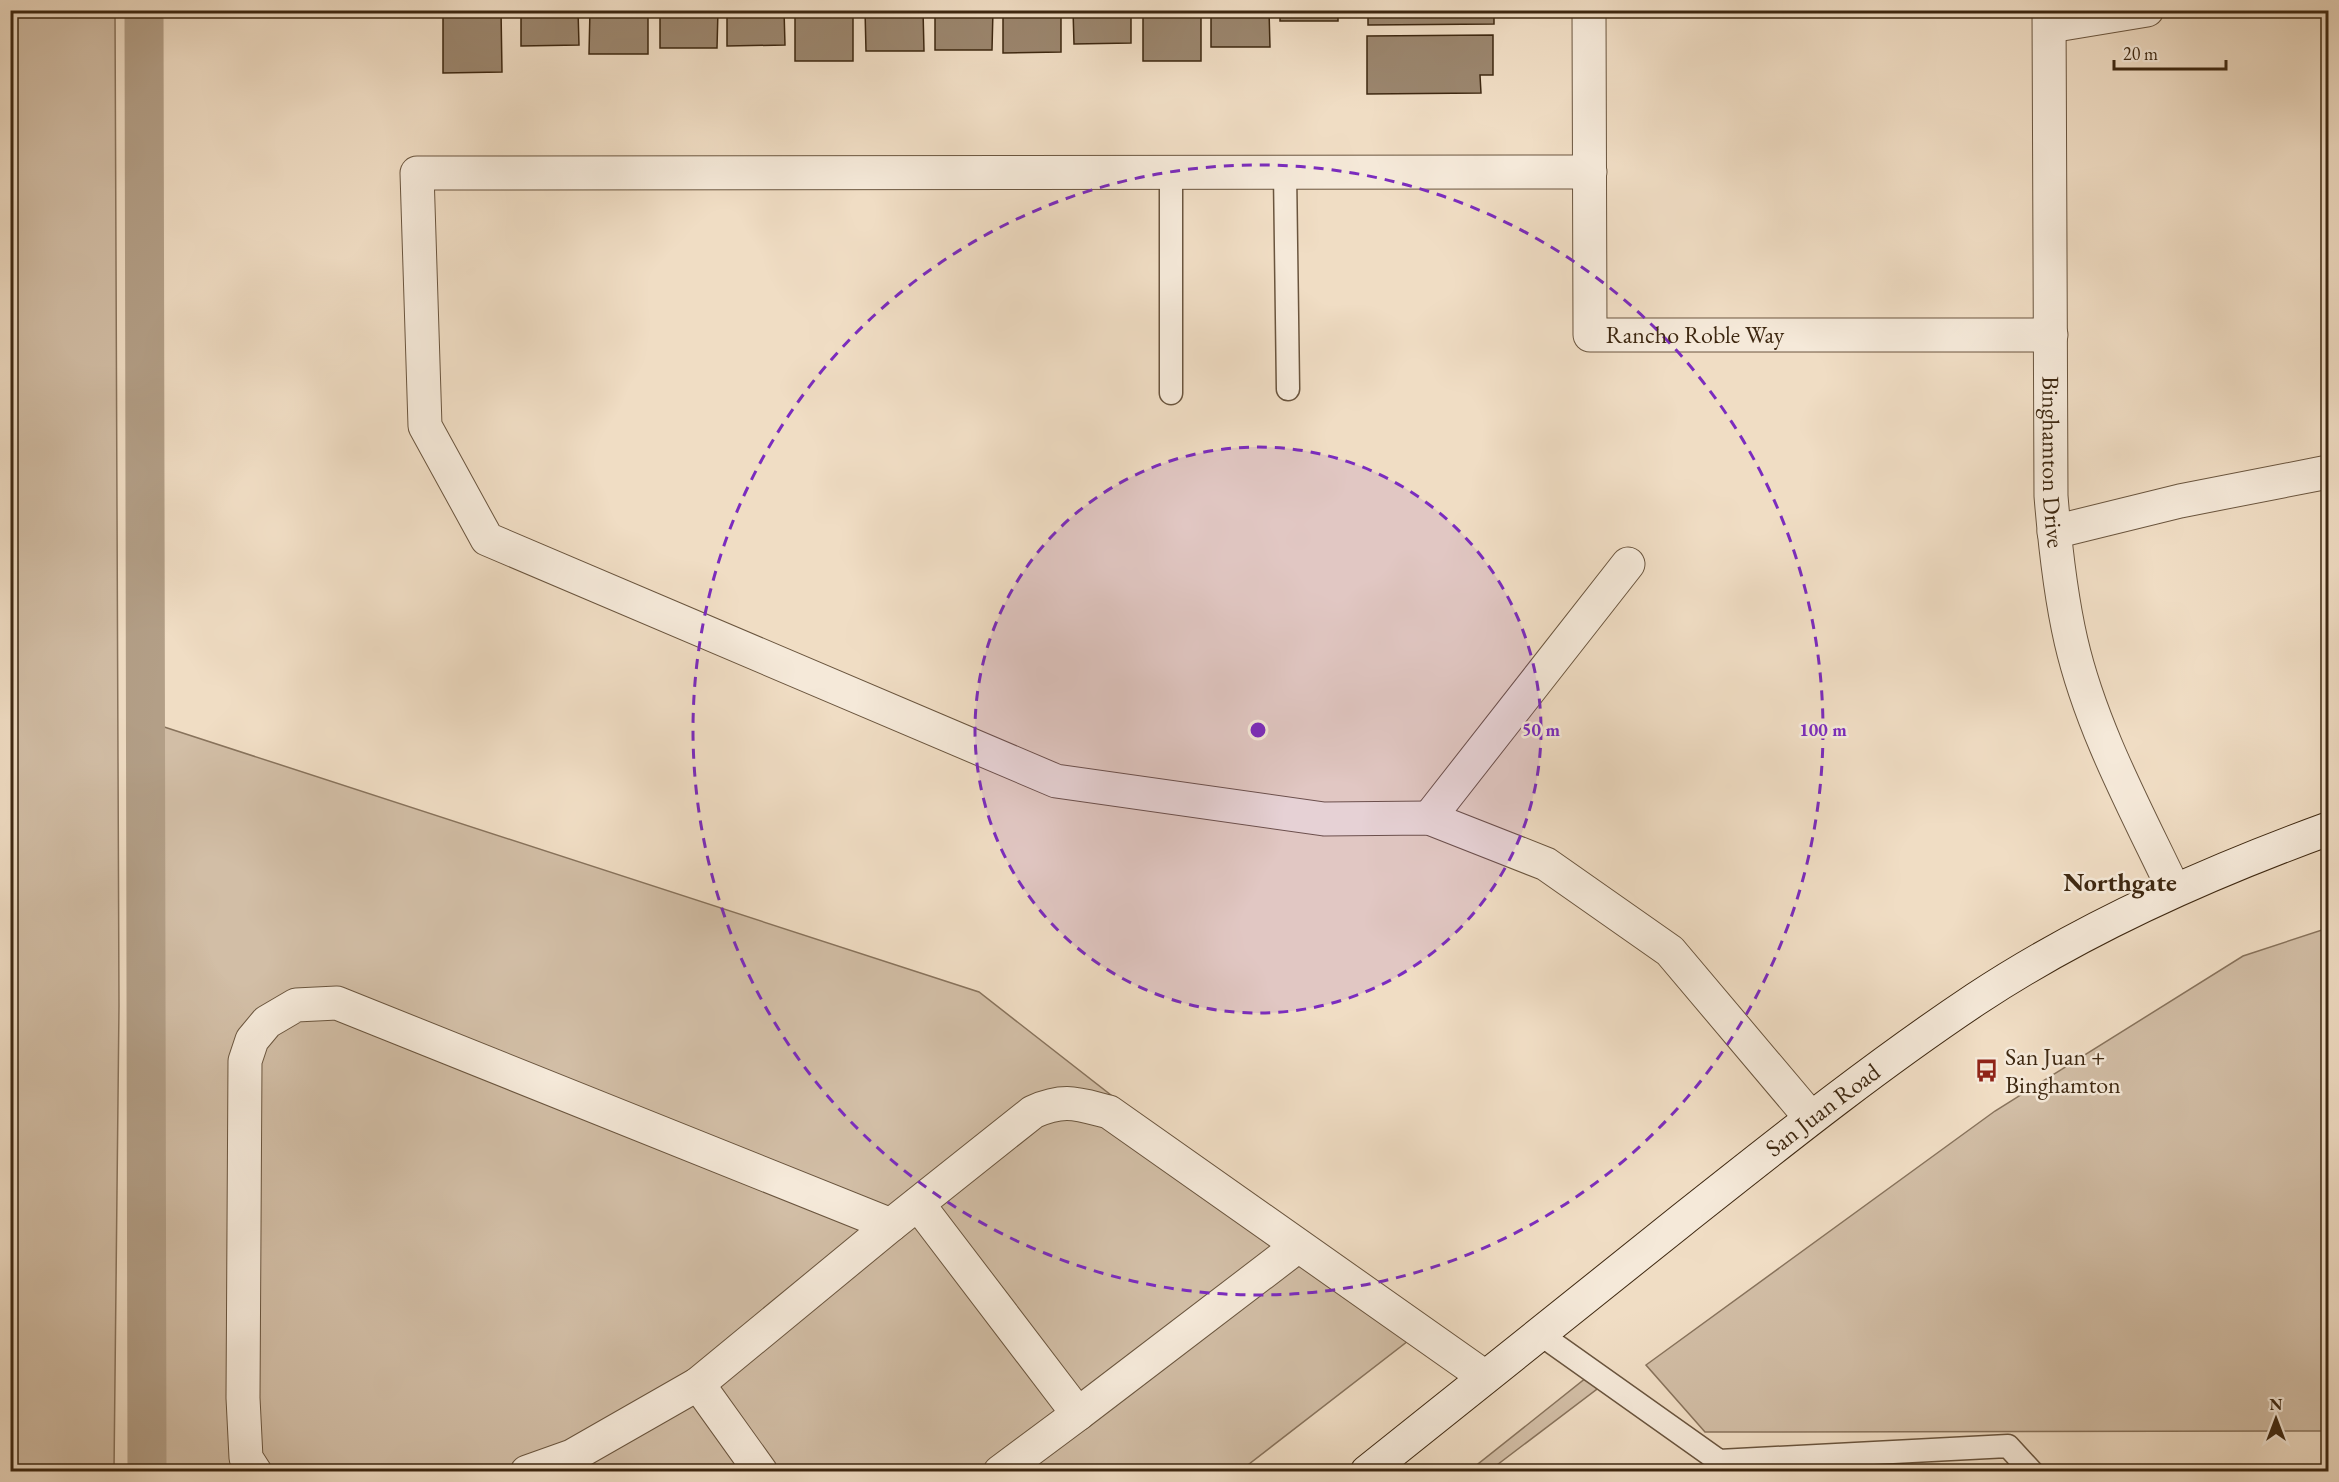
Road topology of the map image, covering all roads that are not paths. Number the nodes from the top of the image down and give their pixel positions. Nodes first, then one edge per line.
1 (1590, 10) edge
2 (2147, 10) edge
3 (2050, 18) edge
4 (1285, 172) junction
5 (1590, 172) junction
6 (1171, 173) junction
7 (2051, 335) junction
8 (1288, 389) dead end
9 (1171, 393) dead end
10 (2328, 472) edge
11 (2054, 532) junction
12 (1628, 564) dead end
13 (1429, 818) junction
14 (2328, 829) edge
15 (2174, 891) junction
16 (1811, 1118) junction
17 (918, 1204) junction
18 (891, 1226) junction
19 (1298, 1246) junction
20 (1540, 1334) junction
21 (1485, 1377) junction
22 (698, 1384) junction
23 (1078, 1414) junction
24 (255, 1472) edge
25 (526, 1472) edge
26 (761, 1472) edge
27 (1000, 1472) edge
28 (1367, 1472) edge
29 (2032, 1472) edge

1 - 5 street, Rancho Roble Way
2 - 3 street
3 - 7 street, Binghamton Drive
4 - 5 street
4 - 6 street
4 - 8 lane
5 - 7 street, Rancho Roble Way
6 - 9 lane
6 - 13 street
7 - 11 street, Binghamton Drive
10 - 11 street
11 - 15 street, Binghamton Drive
12 - 13 street
13 - 16 street
14 - 15 street, San Juan Road
15 - 16 street, San Juan Road
16 - 20 street, San Juan Road
17 - 18 street
17 - 19 street
17 - 23 street
18 - 22 street
18 - 24 street
19 - 21 street
19 - 23 street
20 - 21 street, San Juan Road
20 - 29 lane
21 - 28 street, San Juan Road
22 - 25 street
22 - 26 street
23 - 27 street

